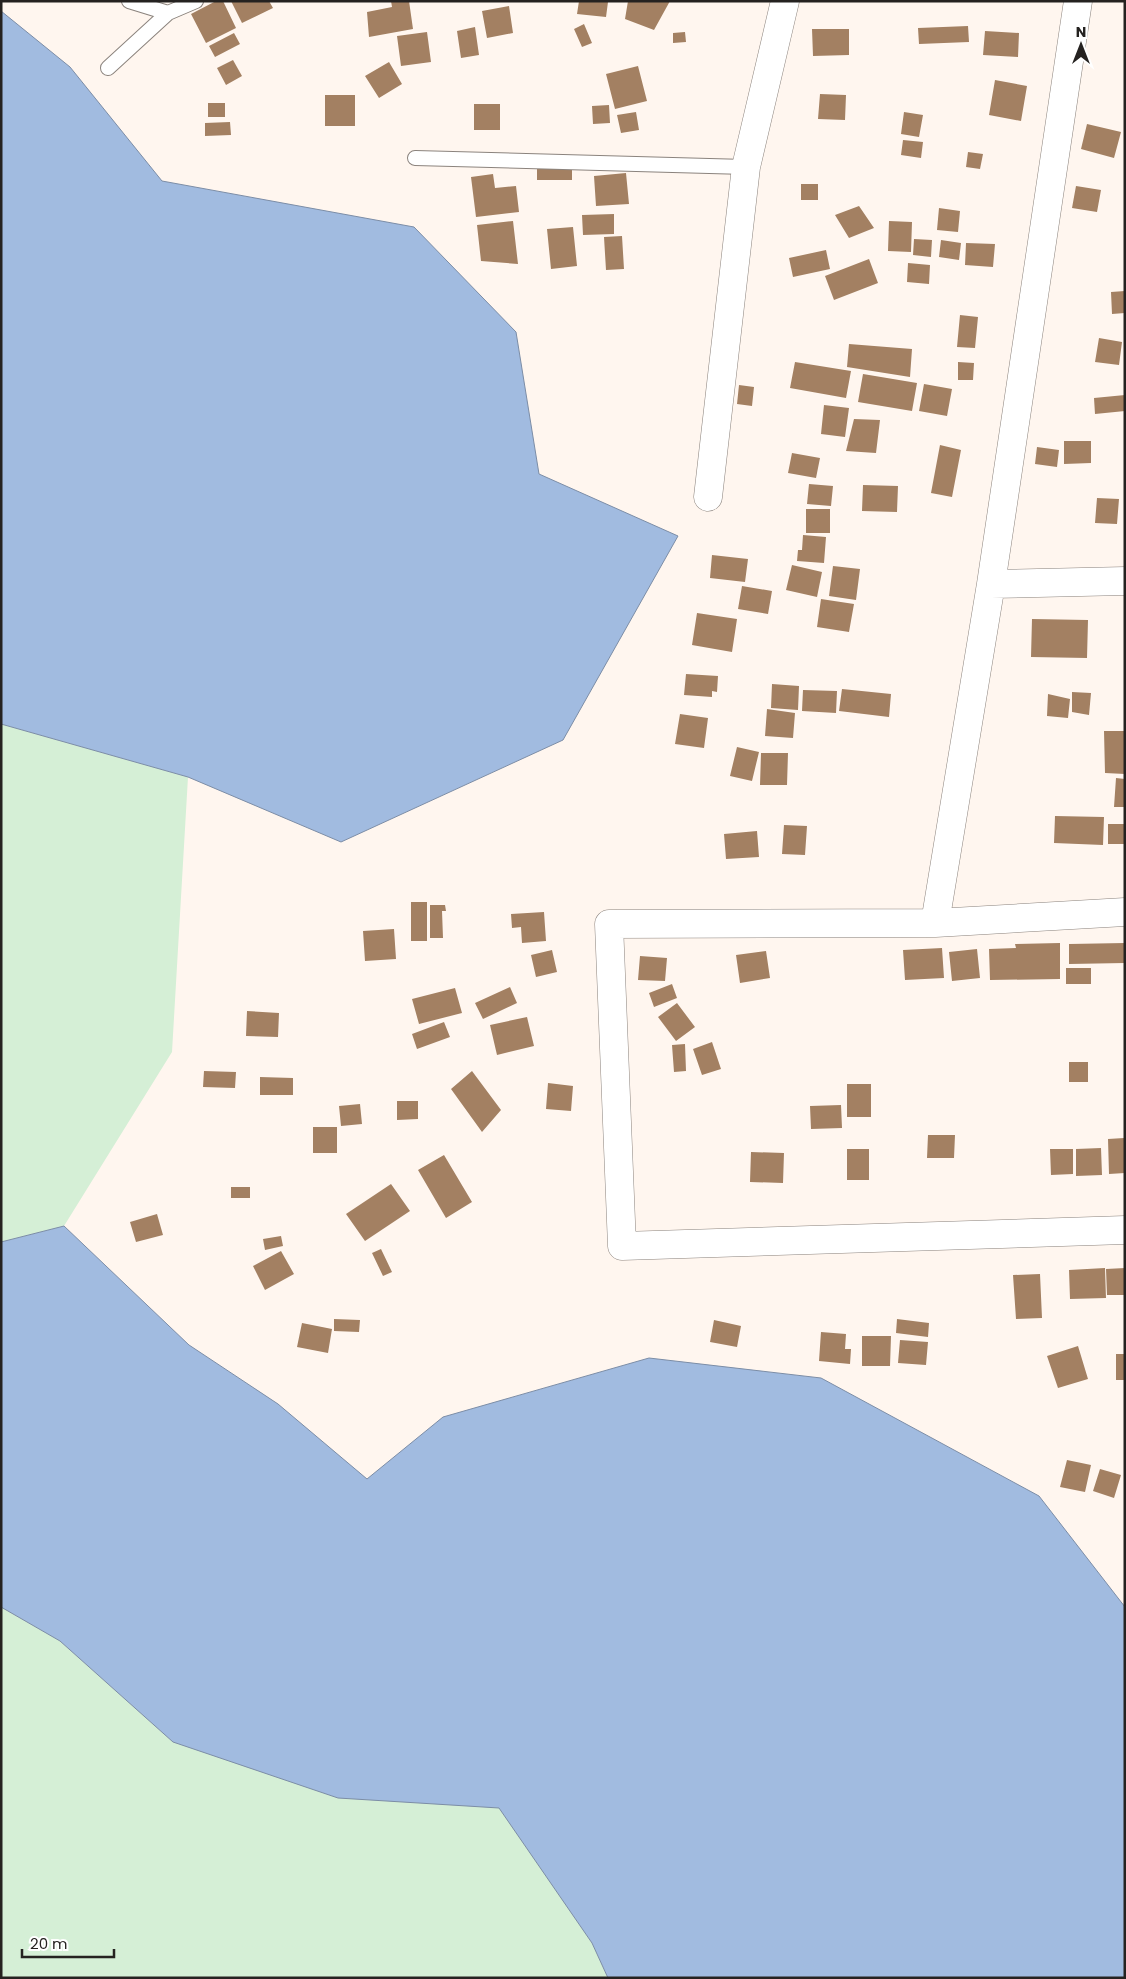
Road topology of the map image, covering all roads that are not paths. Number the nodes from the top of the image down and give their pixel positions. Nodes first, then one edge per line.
1 (129, 1) edge
2 (196, 1) edge
3 (785, 1) edge
4 (1078, 1) edge
5 (168, 13) junction
6 (108, 68) dead end
7 (415, 158) dead end
8 (746, 167) junction
9 (708, 497) dead end
10 (1125, 581) edge
11 (991, 584) junction
12 (1125, 912) edge
13 (935, 922) junction
14 (1125, 1230) edge

1 - 5 lane
2 - 5 lane
3 - 8 street
4 - 11 street
5 - 6 lane
7 - 8 lane
8 - 9 street
10 - 11 street
11 - 13 street
12 - 13 street
13 - 14 street

